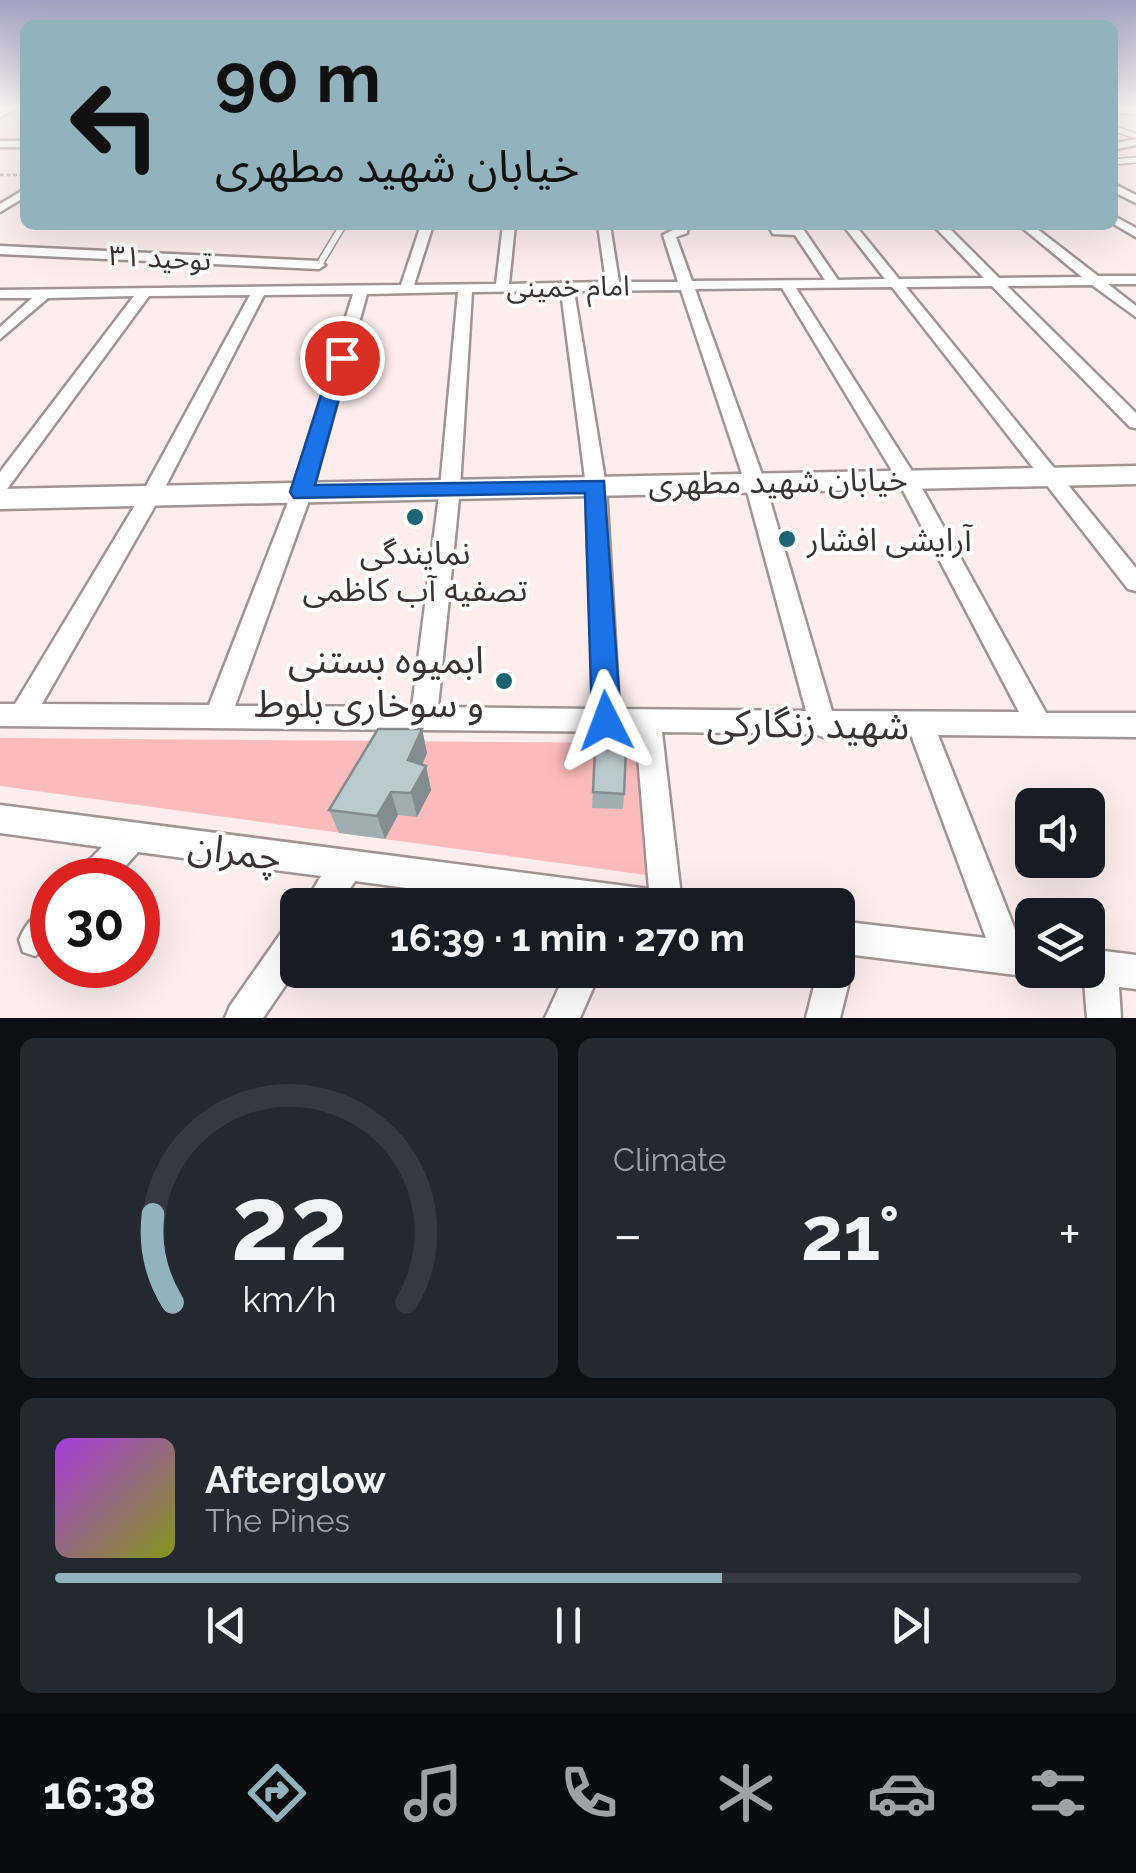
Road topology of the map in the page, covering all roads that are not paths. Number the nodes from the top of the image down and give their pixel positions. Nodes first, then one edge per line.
1 (1130, 193) edge
2 (1136, 200) edge
3 (340, 230) edge
4 (425, 230) edge
5 (509, 230) edge
6 (605, 230) edge
7 (683, 230) edge
8 (777, 230) edge
9 (853, 230) edge
10 (944, 230) edge
11 (1031, 230) edge
12 (7, 251) edge
13 (0, 261) edge
14 (319, 266) joint
15 (1136, 280) edge
16 (1093, 281) junction
17 (995, 282) junction
18 (894, 283) junction
19 (787, 284) junction
20 (834, 284) junction
21 (686, 286) junction
22 (567, 287) junction
23 (613, 287) junction
24 (465, 288) junction
25 (502, 288) junction
26 (406, 289) junction
27 (362, 290) junction
28 (260, 291) junction
29 (144, 293) junction
30 (0, 294) edge
31 (44, 294) junction
32 (1136, 314) edge
33 (0, 335) edge
34 (1136, 423) edge
35 (1136, 475) edge
36 (1050, 477) junction
37 (908, 478) junction
38 (754, 480) junction
39 (0, 485) edge
40 (596, 486) junction
41 (450, 488) junction
42 (302, 492) junction
43 (150, 496) junction
44 (0, 499) edge
45 (1136, 584) edge
46 (11, 715) edge
47 (218, 717) junction
48 (424, 718) junction
49 (606, 721) junction
50 (648, 721) junction
51 (823, 725) junction
52 (1040, 725) junction
53 (1136, 725) edge
54 (921, 726) junction
55 (0, 818) edge
56 (132, 837) junction
57 (112, 858) edge
58 (346, 867) junction
59 (332, 888) edge
60 (503, 888) edge
61 (664, 888) edge
62 (1015, 945) edge
63 (855, 952) edge
64 (1015, 959) edge
65 (280, 964) edge
66 (1105, 968) edge
67 (1136, 972) edge
68 (576, 988) edge
69 (830, 988) edge
70 (1098, 988) edge
71 (242, 1018) edge
72 (562, 1018) edge
73 (823, 1018) edge
74 (1104, 1018) edge

1 - 2 street
3 - 14 lane
4 - 26 street
5 - 25 street
6 - 23 street
7 - 21 street
8 - 20 street
9 - 18 street
10 - 17 street
11 - 16 street
12 - 13 street
12 - 14 street, توحید ۳۱
15 - 16 street, امام خمینی
16 - 17 street, امام خمینی
16 - 32 street
17 - 18 street, امام خمینی
17 - 34 street
18 - 20 street, امام خمینی
18 - 36 street
19 - 20 street, امام خمینی
19 - 21 street, امام خمینی
19 - 37 street
21 - 23 street, امام خمینی
21 - 38 street
22 - 23 street, امام خمینی
22 - 25 street, امام خمینی
22 - 40 street
24 - 25 street, امام خمینی
24 - 26 street, امام خمینی
24 - 41 street
26 - 27 street, امام خمینی
27 - 28 street, امام خمینی
27 - 42 street
28 - 29 street, امام خمینی
28 - 43 street
29 - 31 street, امام خمینی
29 - 39 street
30 - 31 street, امام خمینی
31 - 33 street
35 - 36 main road, خیابان شهید مطهری
36 - 37 main road, خیابان شهید مطهری
36 - 45 street
37 - 38 main road, خیابان شهید مطهری
37 - 52 street
38 - 40 main road, خیابان شهید مطهری
38 - 51 street
40 - 41 main road, خیابان شهید مطهری
40 - 49 street
41 - 42 main road, خیابان شهید مطهری
41 - 48 street
42 - 43 main road, خیابان شهید مطهری
42 - 47 street
43 - 44 main road, خیابان شهید مطهری
43 - 46 street
46 - 47 street, شهید زنگارکی
47 - 48 street, شهید زنگارکی
48 - 49 street, شهید زنگارکی
49 - 50 street, شهید زنگارکی
50 - 51 street, شهید زنگارکی
50 - 61 street
51 - 54 street, شهید زنگارکی
52 - 53 street, شهید زنگارکی
52 - 54 street, شهید زنگارکی
54 - 62 street
55 - 56 street, چمران
56 - 57 street
56 - 58 street, چمران
58 - 59 street
58 - 60 street, چمران
63 - 64 street
65 - 71 street
66 - 67 street
68 - 72 street
69 - 73 street
70 - 74 street

